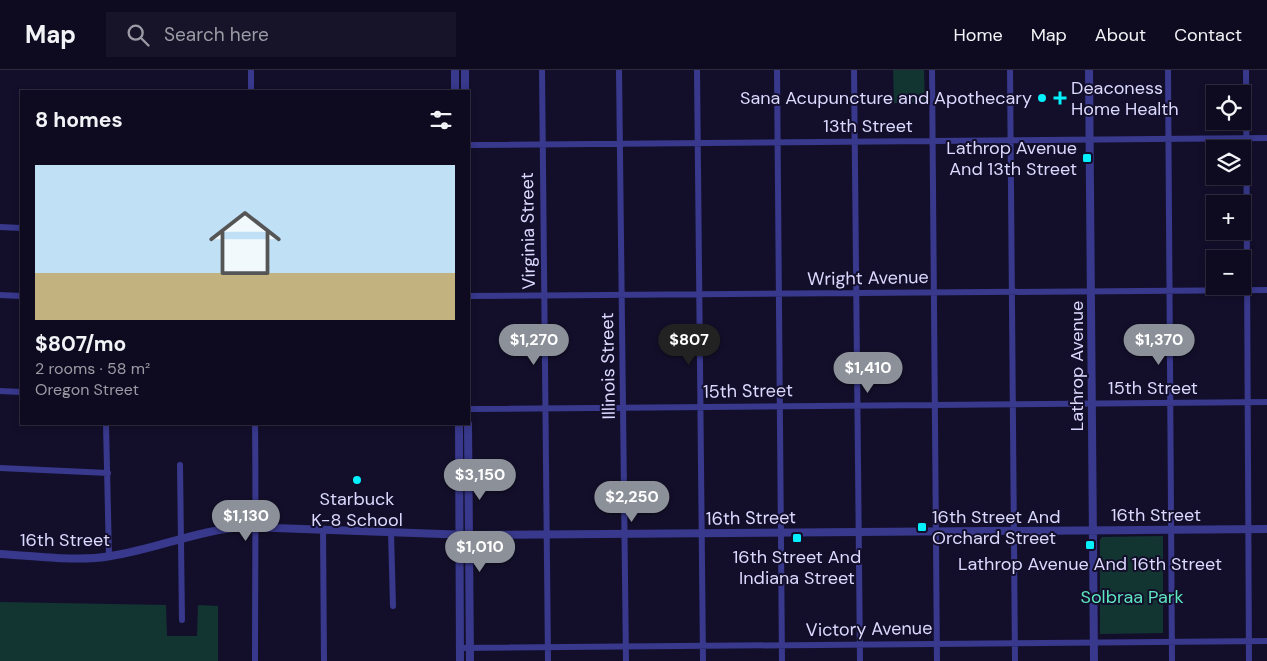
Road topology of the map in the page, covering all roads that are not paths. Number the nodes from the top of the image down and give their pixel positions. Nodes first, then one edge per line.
1 (251, 70) edge
2 (455, 70) edge
3 (465, 70) edge
4 (542, 70) edge
5 (619, 70) edge
6 (697, 70) edge
7 (777, 70) edge
8 (854, 70) edge
9 (932, 70) edge
10 (1010, 70) edge
11 (1090, 70) edge
12 (1168, 70) edge
13 (1246, 70) edge
14 (251, 90) edge
15 (456, 90) edge
16 (465, 90) edge
17 (1246, 138) junction
18 (1267, 138) edge
19 (1090, 139) junction
20 (1168, 139) junction
21 (1010, 140) junction
22 (855, 141) junction
23 (933, 141) junction
24 (778, 142) junction
25 (698, 143) junction
26 (542, 144) junction
27 (620, 144) junction
28 (470, 145) edge
29 (0, 227) edge
30 (20, 228) edge
31 (1247, 250) edge
32 (1251, 290) edge
33 (1267, 290) edge
34 (1091, 291) junction
35 (1170, 291) junction
36 (1206, 291) edge
37 (934, 292) junction
38 (1012, 292) junction
39 (856, 293) junction
40 (779, 294) junction
41 (0, 295) edge
42 (622, 295) junction
43 (699, 295) junction
44 (1247, 295) edge
45 (20, 296) edge
46 (470, 296) edge
47 (544, 296) junction
48 (0, 391) edge
49 (20, 392) edge
50 (1248, 402) junction
51 (1267, 402) edge
52 (1092, 403) junction
53 (1170, 403) junction
54 (935, 404) junction
55 (1013, 404) junction
56 (858, 405) junction
57 (780, 406) junction
58 (623, 407) junction
59 (701, 407) junction
60 (546, 408) junction
61 (470, 409) edge
62 (106, 425) edge
63 (255, 425) edge
64 (459, 425) edge
65 (468, 425) edge
66 (180, 465) dead end
67 (0, 468) edge
68 (108, 473) junction
69 (256, 527) junction
70 (323, 529) junction
71 (1249, 529) junction
72 (1267, 529) edge
73 (1014, 530) junction
74 (1093, 530) junction
75 (1171, 530) junction
76 (936, 531) junction
77 (392, 532) junction
78 (859, 532) junction
79 (781, 533) junction
80 (624, 534) junction
81 (702, 534) junction
82 (459, 535) junction
83 (469, 535) junction
84 (547, 535) junction
85 (181, 539) junction
86 (0, 554) edge
87 (109, 557) junction
88 (393, 606) dead end
89 (182, 620) dead end
90 (1249, 641) junction
91 (1267, 641) edge
92 (1094, 642) junction
93 (1172, 642) junction
94 (1015, 643) junction
95 (860, 644) junction
96 (937, 644) junction
97 (782, 645) junction
98 (626, 646) junction
99 (703, 646) junction
100 (548, 647) junction
101 (460, 648) junction
102 (470, 648) junction
103 (255, 661) edge
104 (324, 661) edge
105 (460, 661) edge
106 (470, 661) edge
107 (548, 661) edge
108 (626, 661) edge
109 (703, 661) edge
110 (782, 661) edge
111 (860, 661) edge
112 (938, 661) edge
113 (1015, 661) edge
114 (1094, 661) edge
115 (1172, 661) edge
116 (1250, 661) edge

1 - 14 street
2 - 15 street
3 - 16 street
4 - 26 street, Virginia Street
5 - 27 street, Illinois Street
6 - 25 street
7 - 24 street
8 - 22 street
9 - 23 street
10 - 21 street
11 - 19 street, Lathrop Avenue
12 - 20 street
13 - 17 street
17 - 18 street, 13th Street
17 - 20 street, 13th Street
17 - 31 street
19 - 20 street, 13th Street
19 - 21 street, 13th Street
19 - 34 street, Lathrop Avenue
20 - 35 street
21 - 23 street, 13th Street
21 - 38 street
22 - 23 street, 13th Street
22 - 24 street, 13th Street
22 - 39 street
23 - 37 street
24 - 25 street, 13th Street
24 - 40 street
25 - 27 street, 13th Street
25 - 43 street
26 - 27 street, 13th Street
26 - 28 street, 13th Street
26 - 47 street, Virginia Street
27 - 42 street, Illinois Street
29 - 30 street
32 - 33 street, Wright Avenue
34 - 35 street, Wright Avenue
34 - 38 street, Wright Avenue
34 - 52 street, Lathrop Avenue
35 - 36 street, Wright Avenue
35 - 53 street
37 - 38 street, Wright Avenue
37 - 39 street, Wright Avenue
37 - 54 street
38 - 55 street
39 - 40 street, Wright Avenue
39 - 56 street
40 - 43 street, Wright Avenue
40 - 57 street
41 - 45 street
42 - 43 street, Wright Avenue
42 - 47 street, Wright Avenue
42 - 58 street, Illinois Street
43 - 59 street
44 - 50 street
46 - 47 street, Wright Avenue
47 - 60 street, Virginia Street
48 - 49 street
50 - 51 street, 15th Street
50 - 53 street, 15th Street
50 - 71 street
52 - 53 street, 15th Street
52 - 55 street, 15th Street
52 - 74 street, Lathrop Avenue
53 - 75 street
54 - 55 street, 15th Street
54 - 56 street, 15th Street
54 - 76 street
55 - 73 street
56 - 57 street, 15th Street
56 - 78 street
57 - 59 street, 15th Street
57 - 79 street
58 - 59 street, 15th Street
58 - 60 street, 15th Street
58 - 80 street, Illinois Street
59 - 81 street
60 - 61 street, 15th Street
60 - 84 street, Virginia Street
62 - 68 street
63 - 69 street
64 - 82 street
65 - 83 street
66 - 85 street
67 - 68 street
68 - 87 street
69 - 70 street, 16th Street
69 - 85 street, 16th Street
69 - 103 street
70 - 77 street, 16th Street
70 - 104 street
71 - 72 street, 16th Street
71 - 75 street, 16th Street
71 - 90 street
73 - 74 street, 16th Street
73 - 76 street, 16th Street
73 - 94 street
74 - 75 street, 16th Street
74 - 92 street, Lathrop Avenue
75 - 93 street
76 - 78 street, 16th Street
76 - 96 street
77 - 82 street, 16th Street
77 - 88 street
78 - 79 street, 16th Street
78 - 95 street
79 - 81 street, 16th Street
79 - 97 street
80 - 81 street, 16th Street
80 - 84 street, 16th Street
80 - 98 street, Illinois Street
81 - 99 street
82 - 83 street, 16th Street
82 - 101 street
83 - 84 street, 16th Street
83 - 102 street
84 - 100 street, Virginia Street
85 - 87 street, 16th Street
85 - 89 street
86 - 87 street, 16th Street
90 - 91 street, Victory Avenue
90 - 93 street, Victory Avenue
90 - 116 street
92 - 93 street, Victory Avenue
92 - 94 street, Victory Avenue
92 - 114 street, Lathrop Avenue
93 - 115 street
94 - 96 street, Victory Avenue
94 - 113 street
95 - 96 street, Victory Avenue
95 - 97 street, Victory Avenue
95 - 111 street
96 - 112 street
97 - 99 street, Victory Avenue
97 - 110 street
98 - 99 street, Victory Avenue
98 - 100 street, Victory Avenue
98 - 108 street, Illinois Street
99 - 109 street
100 - 102 street, Victory Avenue
100 - 107 street, Virginia Street
101 - 102 street, Victory Avenue
101 - 105 street
102 - 106 street

